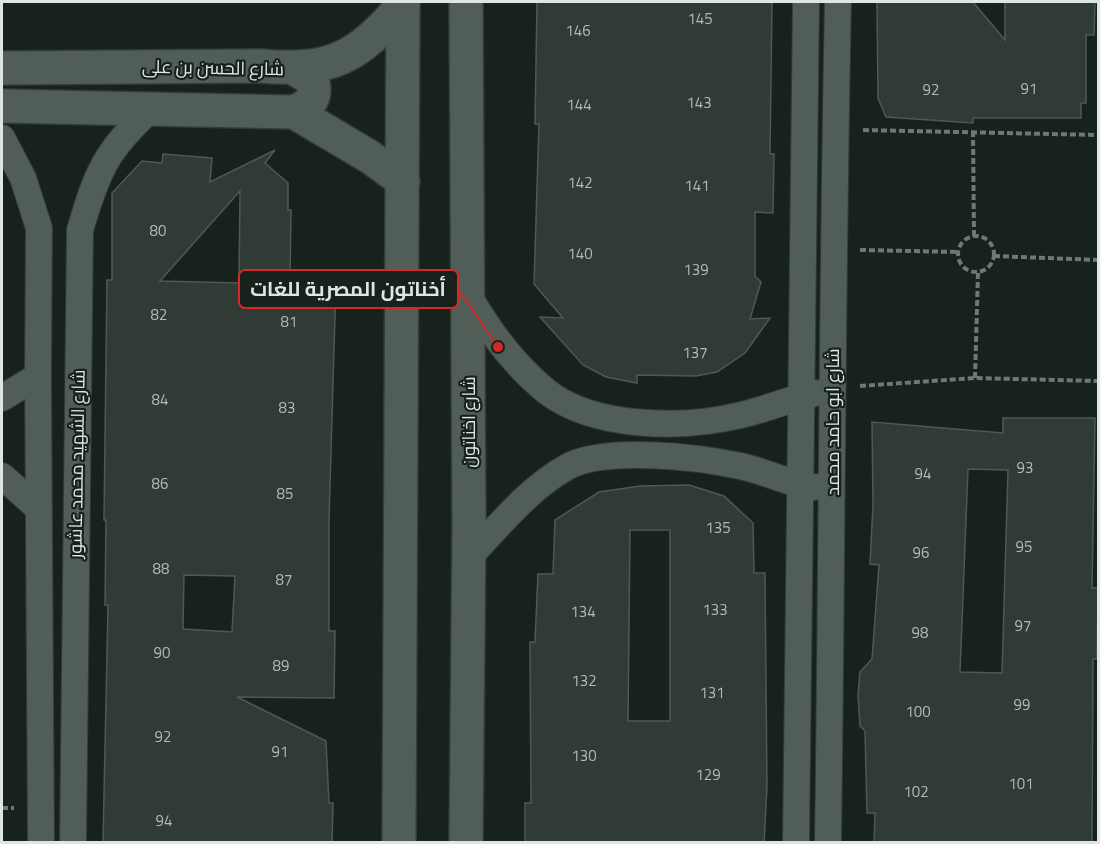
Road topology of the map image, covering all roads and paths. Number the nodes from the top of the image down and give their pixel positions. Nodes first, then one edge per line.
1 (466, 2) edge
2 (806, 2) edge
3 (838, 2) edge
4 (403, 3) edge
5 (2, 68) edge
6 (295, 69) junction
7 (2, 106) edge
8 (151, 109) junction
9 (294, 112) junction
10 (835, 129) junction
11 (973, 131) junction
12 (1098, 135) edge
13 (2, 138) edge
14 (403, 181) junction
15 (39, 228) junction
16 (80, 230) junction
17 (974, 236) junction
18 (832, 250) junction
19 (958, 252) junction
20 (994, 256) junction
21 (1098, 260) edge
22 (978, 272) junction
23 (469, 296) junction
24 (38, 376) junction
25 (975, 378) junction
26 (1098, 381) edge
27 (834, 388) junction
28 (800, 397) junction
29 (2, 398) edge
30 (2, 476) edge
31 (800, 486) junction
32 (833, 489) junction
33 (38, 508) junction
34 (469, 557) junction
35 (41, 843) edge
36 (73, 843) edge
37 (399, 843) edge
38 (466, 843) edge
39 (796, 843) edge
40 (828, 843) edge

1 - 23 main road, شارع اخناتون
2 - 28 street, شارع ابو حامد محمد
3 - 10 street, شارع ابو حامد محمد
4 - 6 main road, شارع الحسن بن على
4 - 14 main road
5 - 6 main road, شارع الحسن بن على
6 - 9 main road
7 - 8 main road
8 - 9 main road
8 - 16 street, شارع الشهيد محمد عاشور
9 - 14 main road
10 - 11 path
10 - 18 street, شارع ابو حامد محمد
11 - 12 path
11 - 17 path
13 - 15 street, شارع الشهيد محمد عاشور
14 - 37 main road
15 - 16 street
15 - 24 street, شارع الشهيد محمد عاشور
16 - 36 street, شارع الشهيد محمد عاشور
17 - 19 path
17 - 20 path
18 - 19 path
18 - 27 street, شارع ابو حامد محمد
19 - 22 path
20 - 21 path
20 - 22 path
22 - 25 path
23 - 28 street
23 - 34 main road, شارع اخناتون
24 - 29 street
24 - 33 street, شارع الشهيد محمد عاشور
25 - 26 path
25 - 27 path
27 - 28 street
27 - 32 street, شارع ابو حامد محمد
28 - 31 street, شارع ابو حامد محمد
30 - 33 street
31 - 32 street
31 - 34 street
31 - 39 street, شارع ابو حامد محمد
32 - 40 street, شارع ابو حامد محمد
33 - 35 street, شارع الشهيد محمد عاشور
34 - 38 main road, شارع اخناتون

